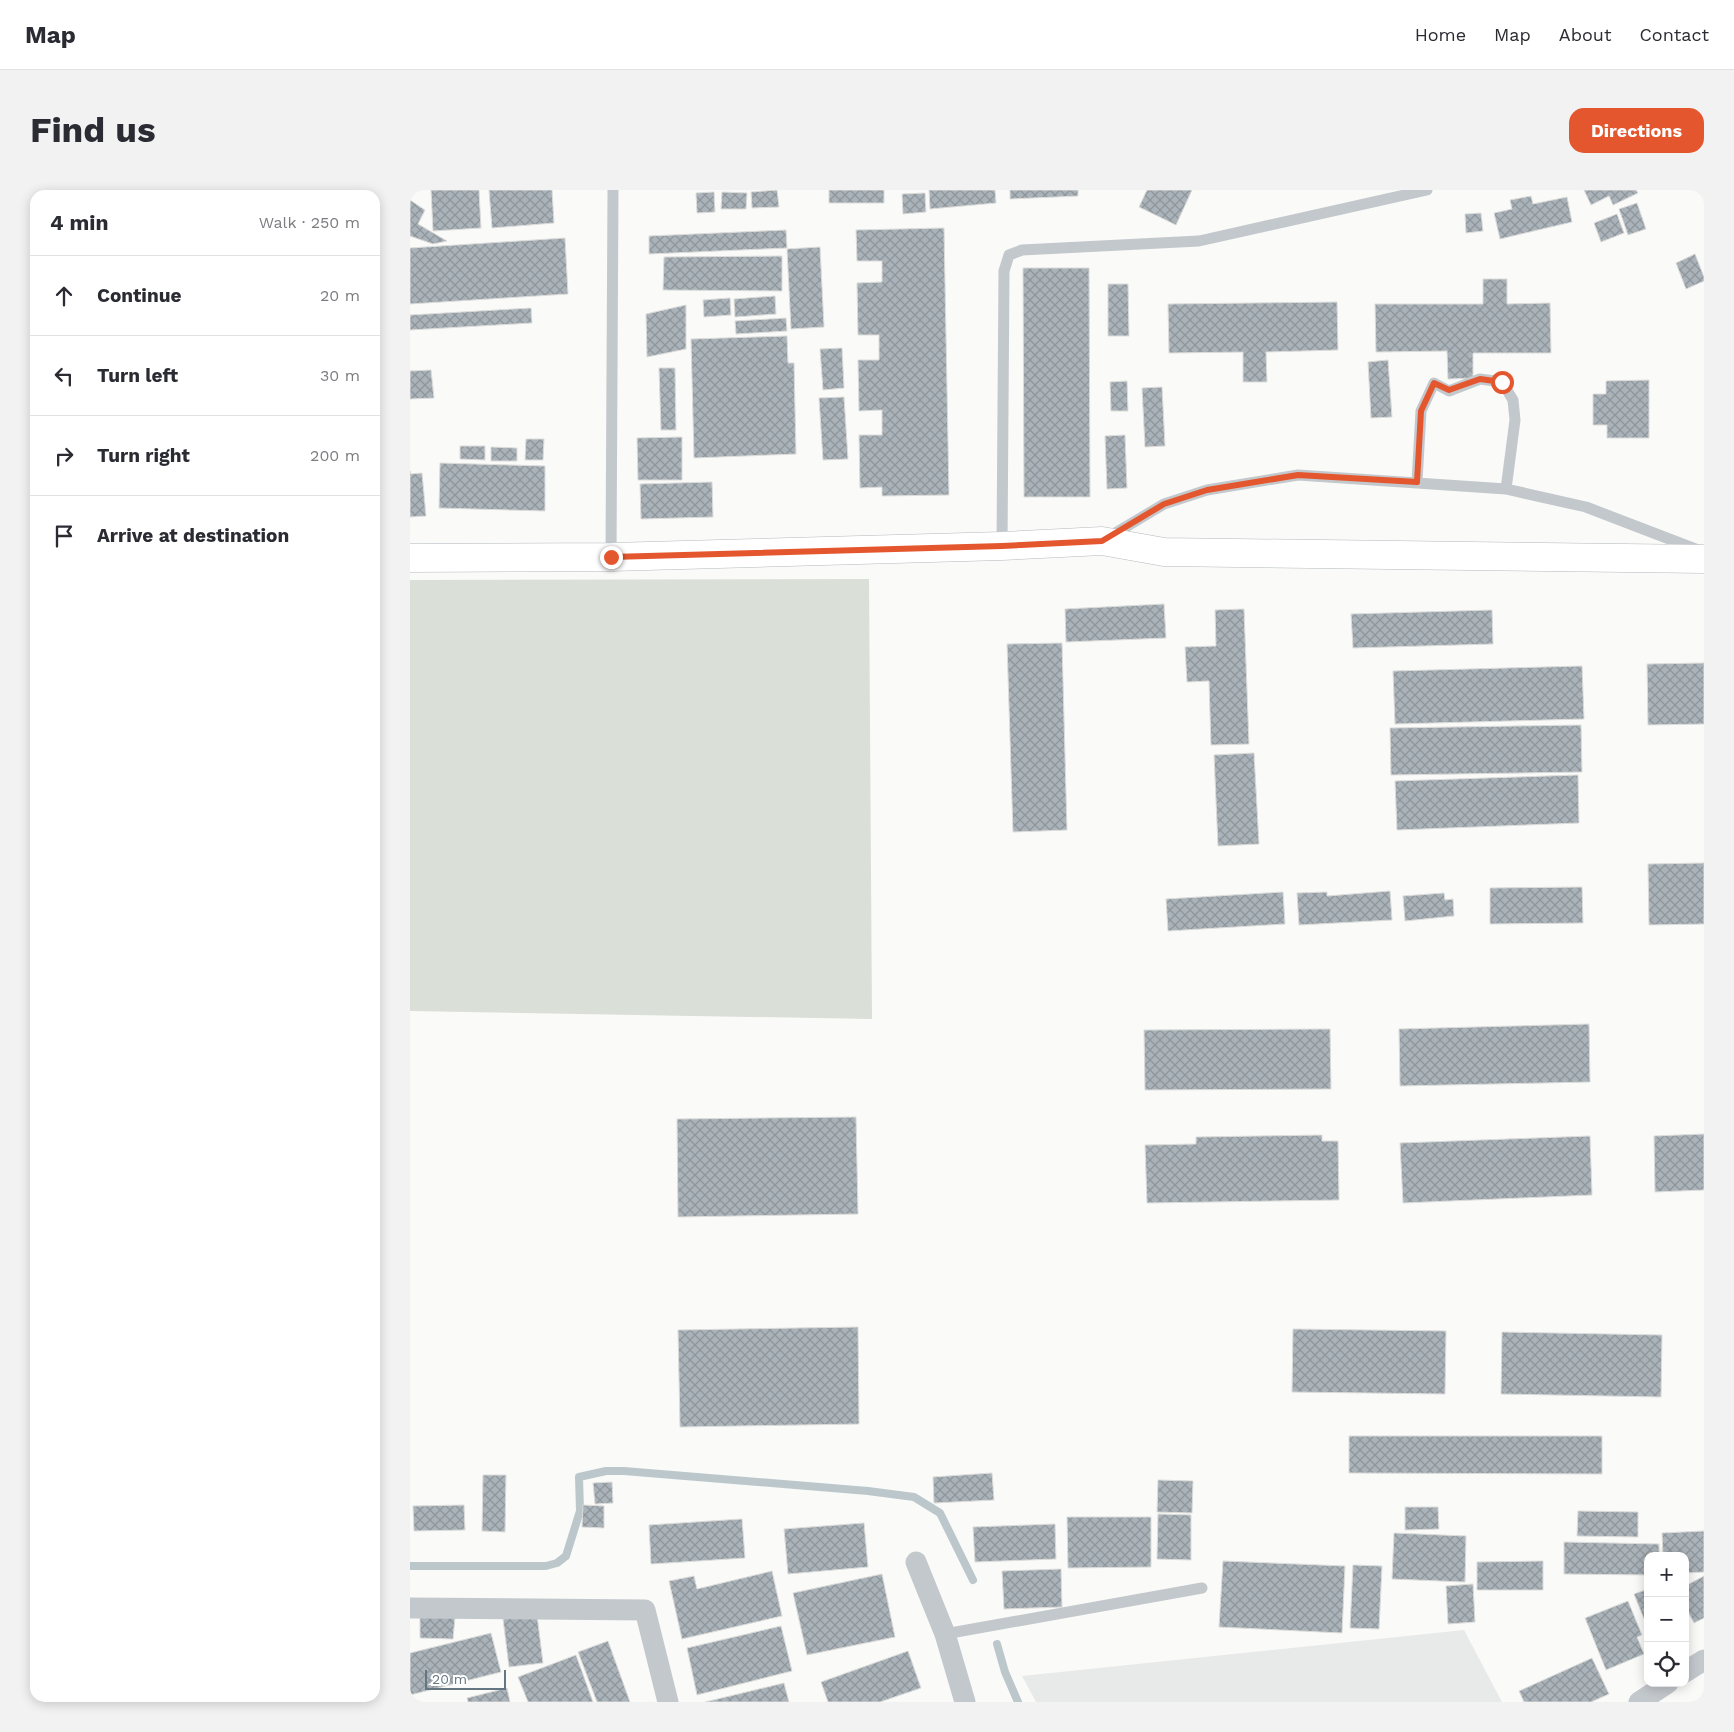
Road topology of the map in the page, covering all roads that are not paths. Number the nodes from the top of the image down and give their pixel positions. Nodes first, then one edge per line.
1 (613, 190) edge
2 (1427, 190) edge
3 (1417, 482) junction
4 (1506, 489) junction
5 (1102, 541) junction
6 (1002, 546) junction
7 (1704, 552) edge
8 (611, 557) junction
9 (410, 558) edge
10 (1704, 559) edge
11 (916, 1562) dead end
12 (1202, 1588) dead end
13 (410, 1608) edge
14 (945, 1634) junction
15 (1704, 1660) edge
16 (1689, 1669) edge
17 (1662, 1687) edge
18 (668, 1702) edge
19 (965, 1702) edge
20 (1639, 1702) edge

1 - 8 lane
2 - 6 lane
3 - 4 lane
3 - 4 lane
3 - 5 lane
4 - 7 lane
5 - 6 street
5 - 10 street
6 - 8 street
8 - 9 street
11 - 14 street
12 - 14 lane
13 - 18 street
14 - 19 street
15 - 16 street
17 - 20 street

